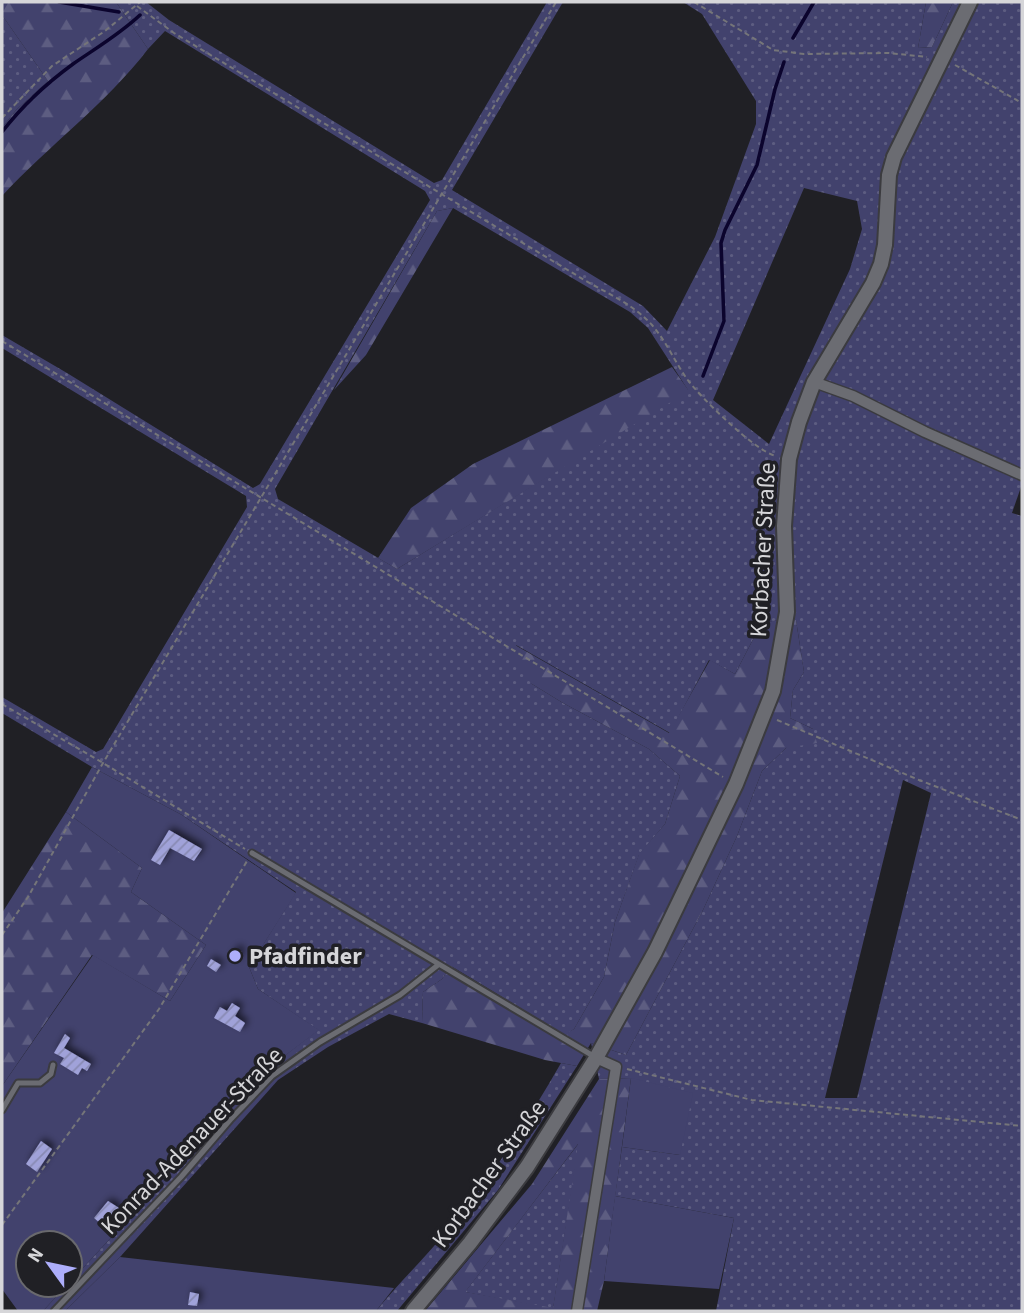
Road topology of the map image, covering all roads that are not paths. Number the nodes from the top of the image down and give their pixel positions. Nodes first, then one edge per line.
1 (970, 2) edge
2 (814, 382) junction
3 (1022, 475) edge
4 (252, 853) road end
5 (438, 965) junction
6 (596, 1058) junction
7 (53, 1065) dead end
8 (2, 1110) edge
9 (54, 1311) edge
10 (413, 1311) edge
11 (577, 1311) edge

1 - 2 street, Korbacher Straße
2 - 3 street
2 - 6 street, Korbacher Straße
4 - 5 lane
5 - 6 lane
5 - 9 lane, Konrad-Adenauer-Straße
6 - 10 street, Korbacher Straße
6 - 11 street
7 - 8 lane

